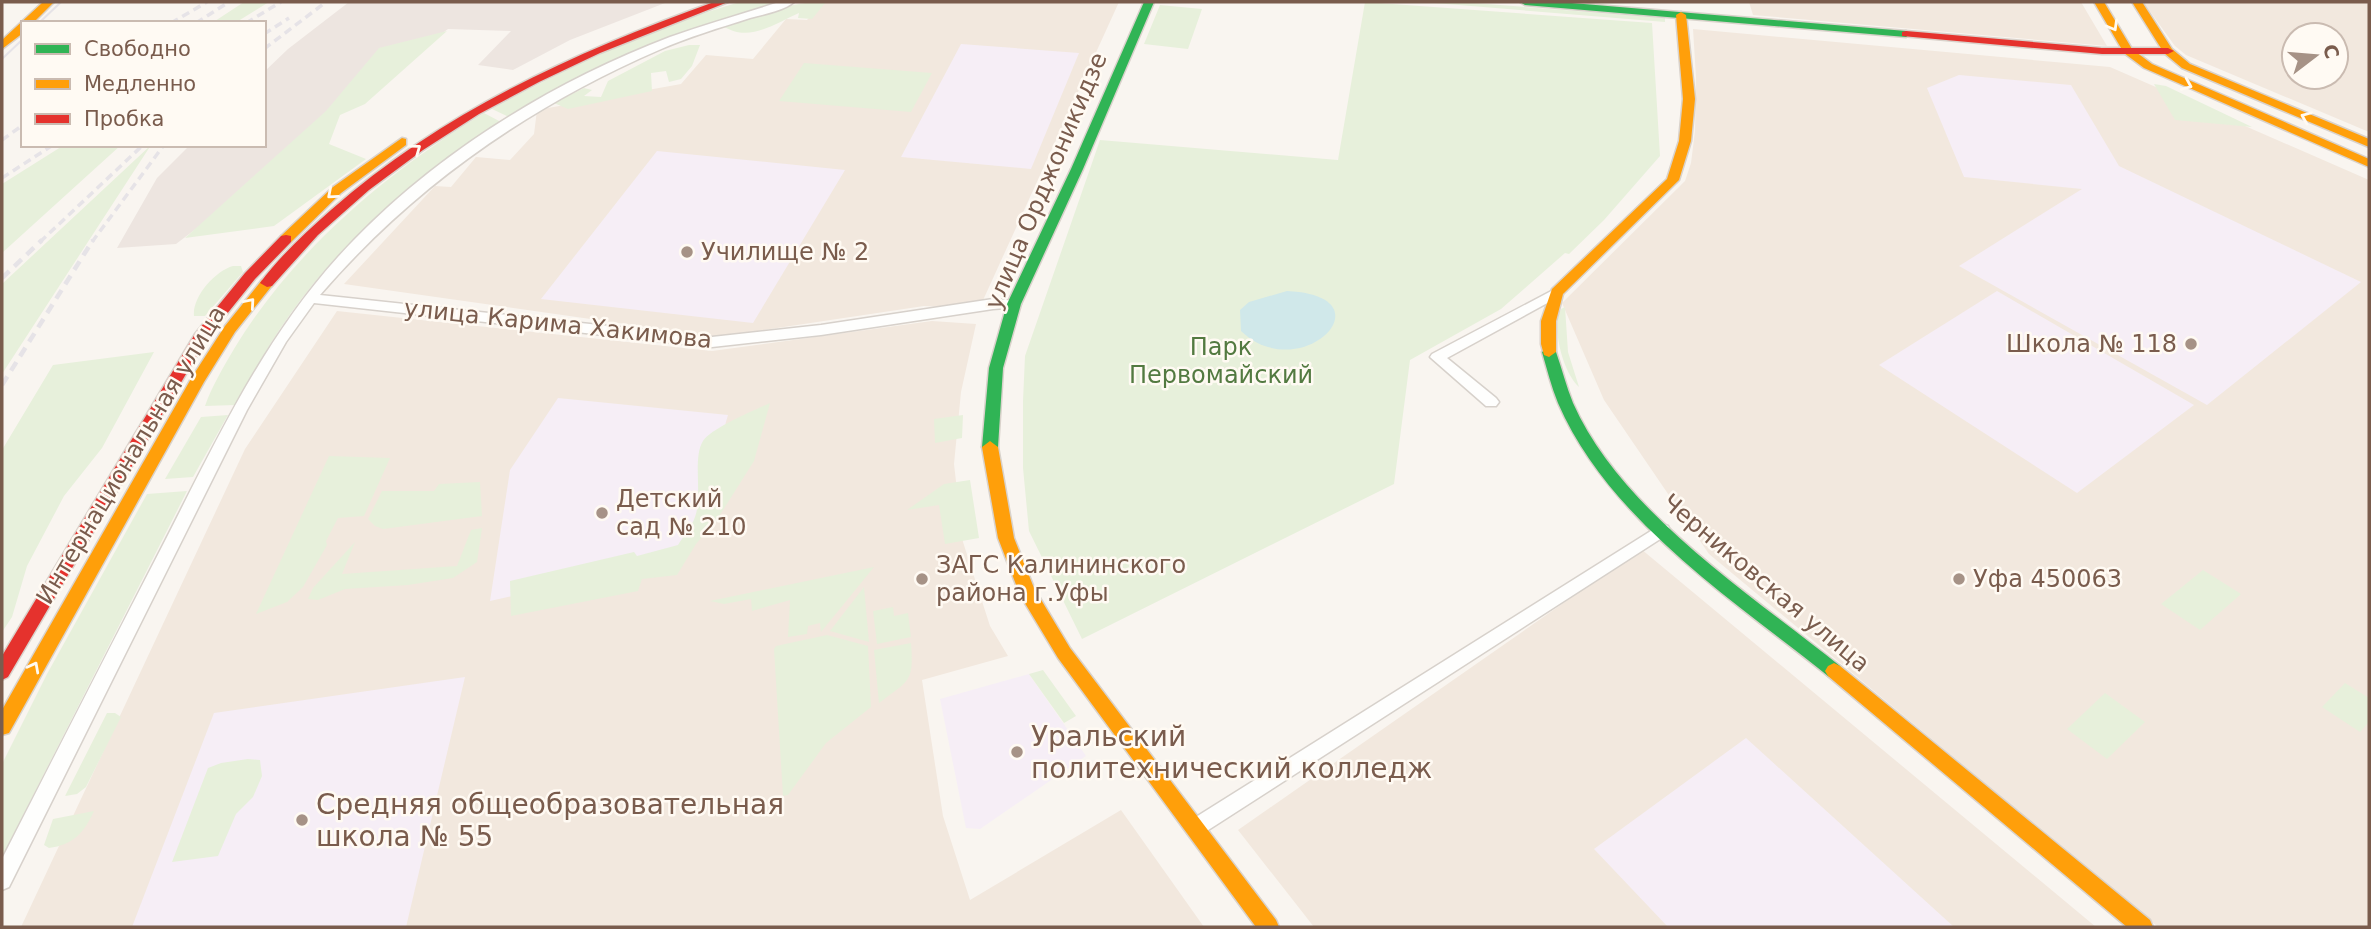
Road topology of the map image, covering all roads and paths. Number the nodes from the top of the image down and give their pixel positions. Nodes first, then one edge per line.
1 (49, 2) edge
2 (692, 2) edge
3 (723, 2) edge
4 (789, 2) edge
5 (1149, 2) edge
6 (1525, 2) edge
7 (2099, 2) edge
8 (2137, 2) edge
9 (1681, 15) junction
10 (29, 21) edge
11 (21, 29) edge
12 (2, 46) edge
13 (2128, 51) junction
14 (2168, 51) junction
15 (2369, 143) edge
16 (2369, 163) edge
17 (1557, 292) junction
18 (310, 298) junction
19 (1014, 304) junction
20 (1491, 402) dead end
21 (1662, 530) junction
22 (2, 672) edge
23 (2, 727) edge
24 (1195, 828) junction
25 (2, 880) edge
26 (1269, 927) edge
27 (2143, 927) edge

1 - 10 main road
2 -> 22 main road, Интернациональная улица
23 -> 3 main road, Интернациональная улица
4 - 18 street
5 - 19 main road, улица Орджоникидзе
6 - 9 main road
7 -> 13 main road
8 - 14 main road
9 - 13 main road
9 - 17 main road
11 - 12 main road
13 - 14 main road
13 -> 16 main road
15 -> 14 main road
17 - 20 street
17 - 21 main road, Черниковская улица
18 - 19 street, улица Карима Хакимова
18 - 25 street
19 - 24 main road, улица Орджоникидзе
21 - 24 street
21 - 27 main road, Черниковская улица
24 - 26 main road, улица Орджоникидзе

